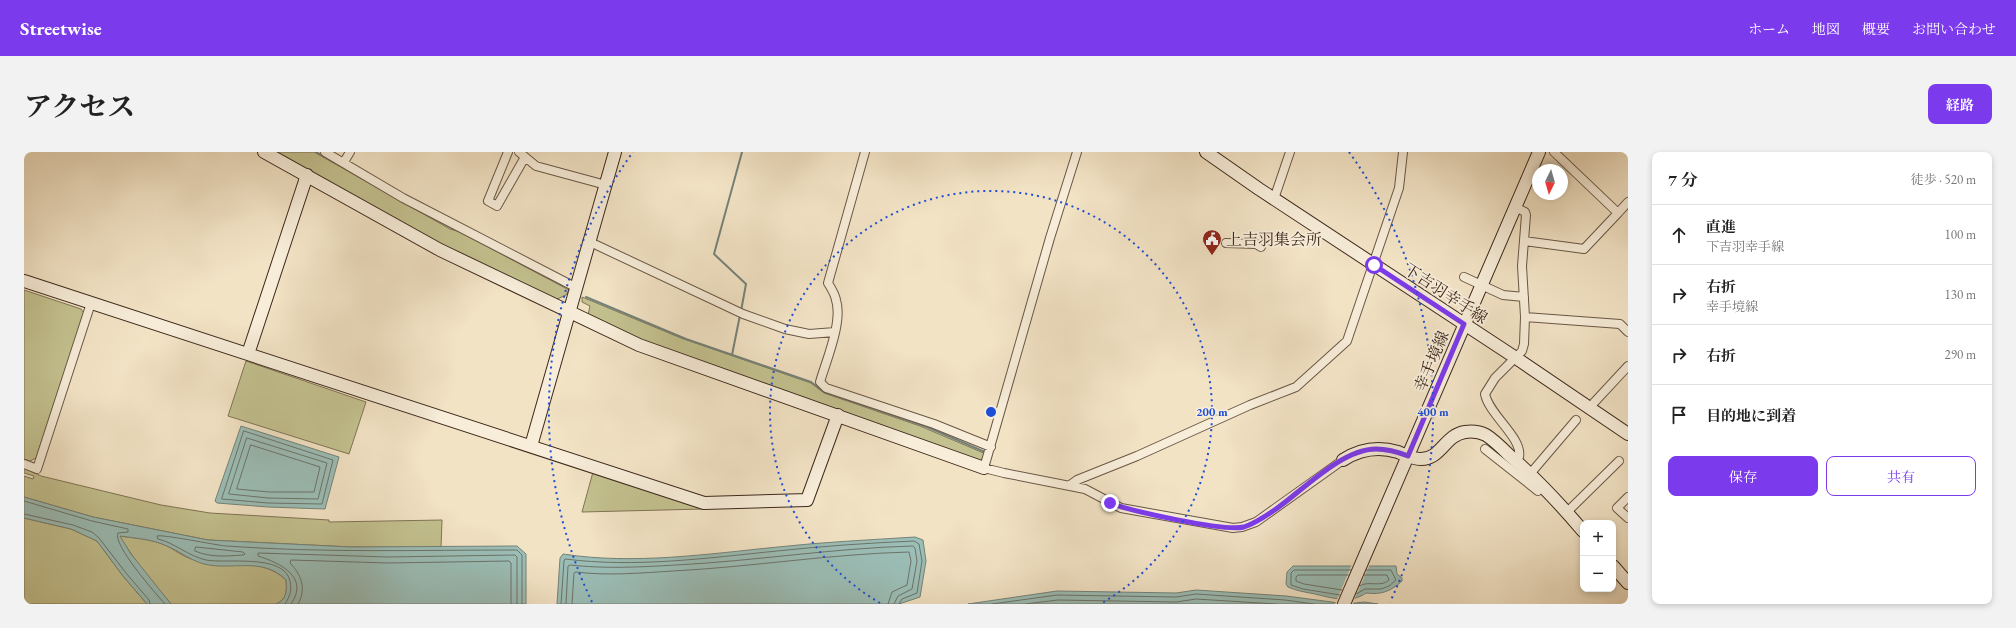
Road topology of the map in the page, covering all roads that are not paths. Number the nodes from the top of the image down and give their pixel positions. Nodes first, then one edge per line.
1 (264, 152) edge
2 (325, 152) edge
3 (350, 152) edge
4 (508, 152) edge
5 (615, 152) edge
6 (865, 152) edge
7 (1077, 152) edge
8 (1206, 152) edge
9 (1290, 152) edge
10 (1403, 152) edge
11 (1538, 152) edge
12 (1554, 152) edge
13 (522, 155) edge
14 (1220, 157) edge
15 (344, 162) junction
16 (307, 176) junction
17 (606, 185) junction
18 (1274, 199) junction
19 (1628, 202) edge
20 (1515, 207) junction
21 (1618, 214) junction
22 (1524, 241) junction
23 (590, 242) junction
24 (1226, 244) dead end
25 (1261, 247) dead end
26 (1374, 265) junction
27 (1464, 277) dead end
28 (24, 280) edge
29 (1482, 286) junction
30 (577, 288) junction
31 (1524, 297) junction
32 (92, 303) junction
33 (570, 312) junction
34 (1525, 317) junction
35 (1464, 324) junction
36 (834, 332) junction
37 (1628, 332) edge
38 (248, 354) junction
39 (1516, 358) junction
40 (1628, 366) edge
41 (1588, 408) junction
42 (838, 415) junction
43 (1576, 420) dead end
44 (1628, 434) edge
45 (531, 446) junction
46 (991, 447) junction
47 (1485, 449) dead end
48 (1408, 456) junction
49 (1343, 460) joint
50 (1516, 460) junction
51 (1619, 461) dead end
52 (24, 464) edge
53 (984, 468) junction
54 (1530, 474) junction
55 (1070, 485) junction
56 (1538, 491) dead end
57 (1628, 497) edge
58 (1567, 512) junction
59 (1628, 518) edge
60 (1580, 527) edge
61 (1616, 569) edge
62 (1628, 583) edge
63 (1344, 604) edge

1 - 16 street
2 - 15 street
3 - 15 street
4 - 13 street
5 - 17 street
6 - 36 street
7 - 46 street
8 - 14 street, 下吉羽幸手線
9 - 18 street
10 - 26 street
11 - 20 street, 幸手境線
12 - 21 street
13 - 17 street
14 - 18 street, 下吉羽幸手線
15 - 30 street
16 - 33 street
16 - 38 street
17 - 23 street
18 - 26 street, 下吉羽幸手線
19 - 21 street
20 - 22 street
20 - 29 street, 幸手境線
21 - 22 street
22 - 31 street
23 - 30 street
23 - 36 street
24 - 25 street
26 - 35 street, 下吉羽幸手線
26 - 55 street
27 - 29 street
28 - 32 street
29 - 31 street
29 - 35 street, 幸手境線
30 - 33 street
31 - 34 street
32 - 38 street
32 - 52 street
33 - 42 street
33 - 45 street
34 - 37 street
34 - 39 street
35 - 39 street, 下吉羽幸手線
35 - 48 street, 幸手境線
36 - 46 street
38 - 45 street
39 - 41 street, 下吉羽幸手線
39 - 50 street
40 - 41 street
41 - 44 street, 下吉羽幸手線
42 - 45 street
42 - 53 street
43 - 54 street
46 - 53 street
47 - 56 street
48 - 49 street
48 - 50 street
48 - 63 street, 幸手境線
49 - 55 street
50 - 54 street
51 - 58 street
53 - 55 street
54 - 58 street
57 - 59 street
58 - 60 street
61 - 62 street

